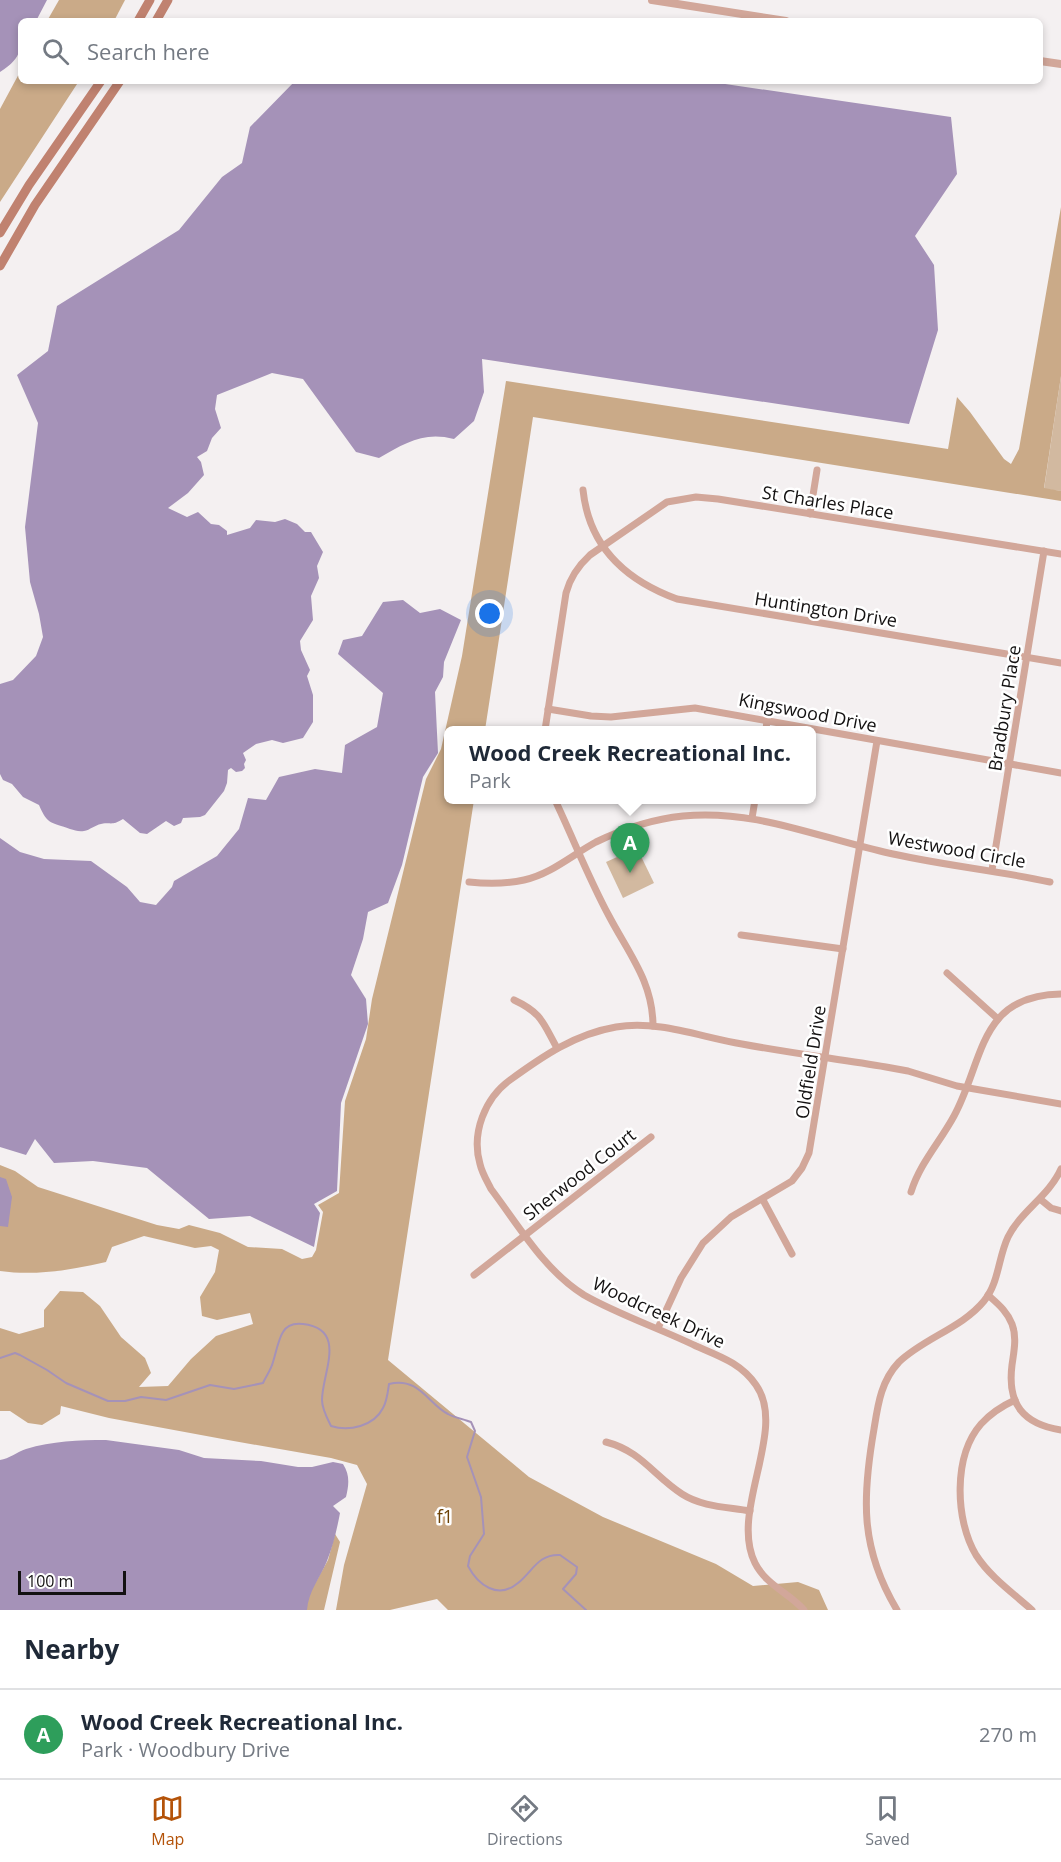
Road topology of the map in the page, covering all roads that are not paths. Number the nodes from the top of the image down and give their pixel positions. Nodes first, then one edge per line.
1 (150, 0) edge
2 (168, 0) edge
3 (652, 0) edge
4 (140, 18) edge
5 (158, 18) edge
6 (767, 18) edge
7 (1043, 61) edge
8 (1061, 64) edge
9 (99, 84) edge
10 (118, 84) edge
11 (0, 232) edge
12 (0, 266) edge
13 (817, 470) dead end
14 (583, 490) dead end
15 (810, 514) junction
16 (603, 546) junction
17 (1044, 551) junction
18 (1061, 554) edge
19 (1027, 658) junction
20 (1061, 663) edge
21 (548, 709) junction
22 (767, 720) junction
23 (546, 726) edge
24 (766, 726) edge
25 (798, 726) edge
26 (816, 729) edge
27 (877, 741) junction
28 (1010, 764) junction
29 (1061, 773) edge
30 (557, 804) edge
31 (754, 804) edge
32 (752, 818) junction
33 (860, 846) junction
34 (580, 852) junction
35 (992, 870) junction
36 (469, 882) dead end
37 (1050, 882) dead end
38 (741, 934) dead end
39 (843, 949) junction
40 (947, 973) dead end
41 (1061, 994) edge
42 (514, 1000) dead end
43 (999, 1019) junction
44 (653, 1026) junction
45 (557, 1048) junction
46 (826, 1057) junction
47 (966, 1088) junction
48 (1061, 1104) edge
49 (651, 1137) dead end
50 (1061, 1169) edge
51 (911, 1192) dead end
52 (1040, 1199) junction
53 (763, 1200) junction
54 (1061, 1211) edge
55 (525, 1234) junction
56 (792, 1254) dead end
57 (474, 1275) dead end
58 (988, 1295) junction
59 (658, 1328) junction
60 (1015, 1400) junction
61 (1061, 1430) edge
62 (606, 1442) dead end
63 (750, 1511) junction
64 (804, 1610) edge
65 (897, 1610) edge
66 (1032, 1610) edge

1 - 4 main road
2 - 5 main road
3 - 6 street
7 - 8 street
9 - 11 main road
10 - 12 main road
13 - 15 street
14 - 16 street, Huntington Drive
15 - 16 street, St Charles Place
15 - 17 street, St Charles Place
16 - 19 street, Huntington Drive
16 - 21 street, St Charles Place
17 - 18 street, St Charles Place
17 - 19 street, Bradbury Place
19 - 20 street, Huntington Drive
19 - 28 street, Bradbury Place
21 - 22 street, Kingswood Drive
21 - 23 street, St Charles Place
22 - 24 street
22 - 25 street, Kingswood Drive
26 - 27 street, Kingswood Drive
27 - 28 street, Kingswood Drive
27 - 33 street, Oldfield Drive
28 - 29 street, Kingswood Drive
28 - 35 street, Bradbury Place
30 - 34 street
31 - 32 street
32 - 33 street, Westwood Circle
32 - 34 street, Westwood Circle
33 - 35 street, Westwood Circle
33 - 39 street, Oldfield Drive
34 - 36 street, Westwood Circle
34 - 44 street
35 - 37 street, Westwood Circle
38 - 39 street
39 - 46 street, Oldfield Drive
40 - 43 street
41 - 43 street
42 - 45 street
43 - 47 street
44 - 45 street, Woodcreek Drive
44 - 46 street, Woodcreek Drive
45 - 55 street, Woodcreek Drive
46 - 47 street, Woodcreek Drive
46 - 53 street, Oldfield Drive
47 - 48 street, Woodcreek Drive
47 - 51 street
49 - 55 street, Sherwood Court
50 - 52 street
52 - 54 street
52 - 58 street
53 - 56 street
53 - 59 street, Oldfield Drive
55 - 57 street, Sherwood Court
55 - 59 street, Woodcreek Drive
58 - 60 street
58 - 65 street
59 - 63 street, Woodcreek Drive
60 - 61 street
60 - 66 street
62 - 63 street
63 - 64 street, Woodcreek Drive

